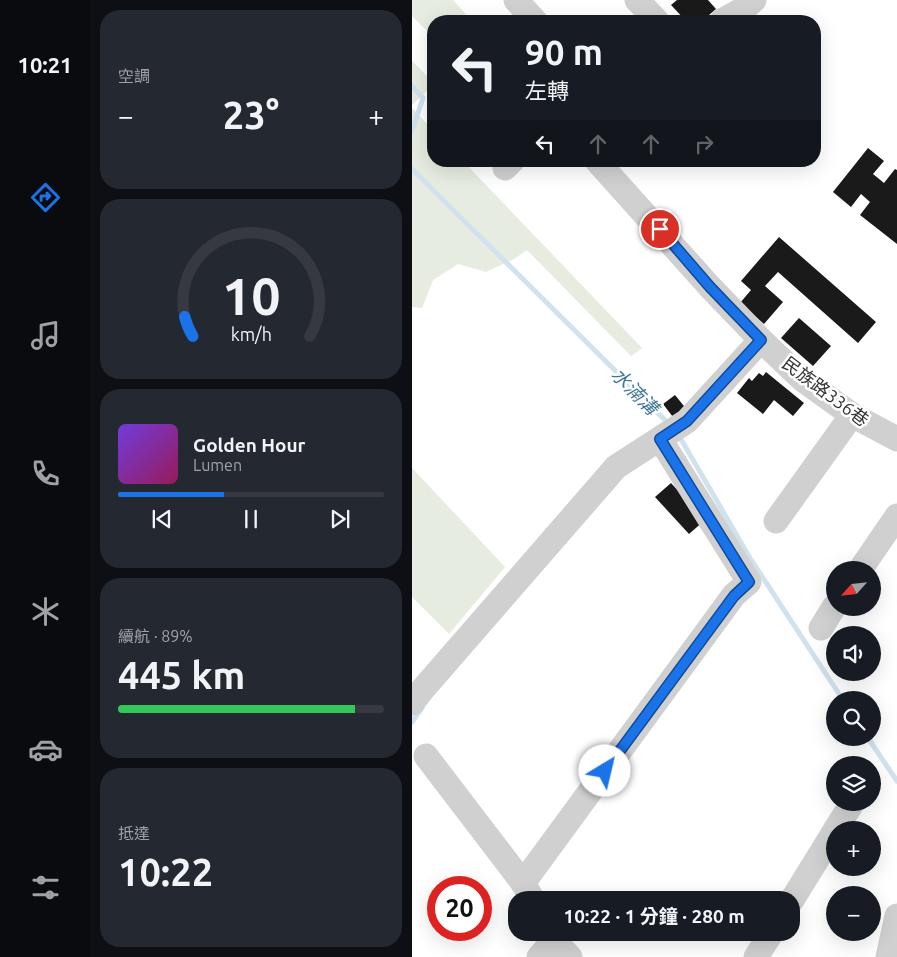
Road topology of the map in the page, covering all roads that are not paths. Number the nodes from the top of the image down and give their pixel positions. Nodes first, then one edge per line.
1 (516, 0) edge
2 (637, 0) edge
3 (754, 0) edge
4 (530, 15) edge
5 (651, 15) edge
6 (733, 15) edge
7 (602, 167) edge
8 (761, 340) junction
9 (852, 415) junction
10 (660, 439) junction
11 (896, 439) edge
12 (896, 516) edge
13 (776, 521) dead end
14 (866, 561) edge
15 (828, 616) edge
16 (820, 628) dead end
17 (416, 690) edge
18 (426, 756) dead end
19 (826, 845) edge
20 (528, 891) edge
21 (798, 891) edge
22 (896, 916) edge
23 (766, 941) edge
24 (756, 957) edge
25 (888, 957) edge

1 - 4 lane
2 - 5 lane
3 - 6 lane
7 - 8 lane, 民族路336巷
8 - 9 lane, 民族路336巷
8 - 10 lane
9 - 11 lane, 民族路336巷
9 - 13 lane
10 - 17 lane
10 - 20 lane
12 - 14 lane
15 - 16 lane
18 - 20 lane
19 - 21 lane
22 - 25 lane
23 - 24 lane

